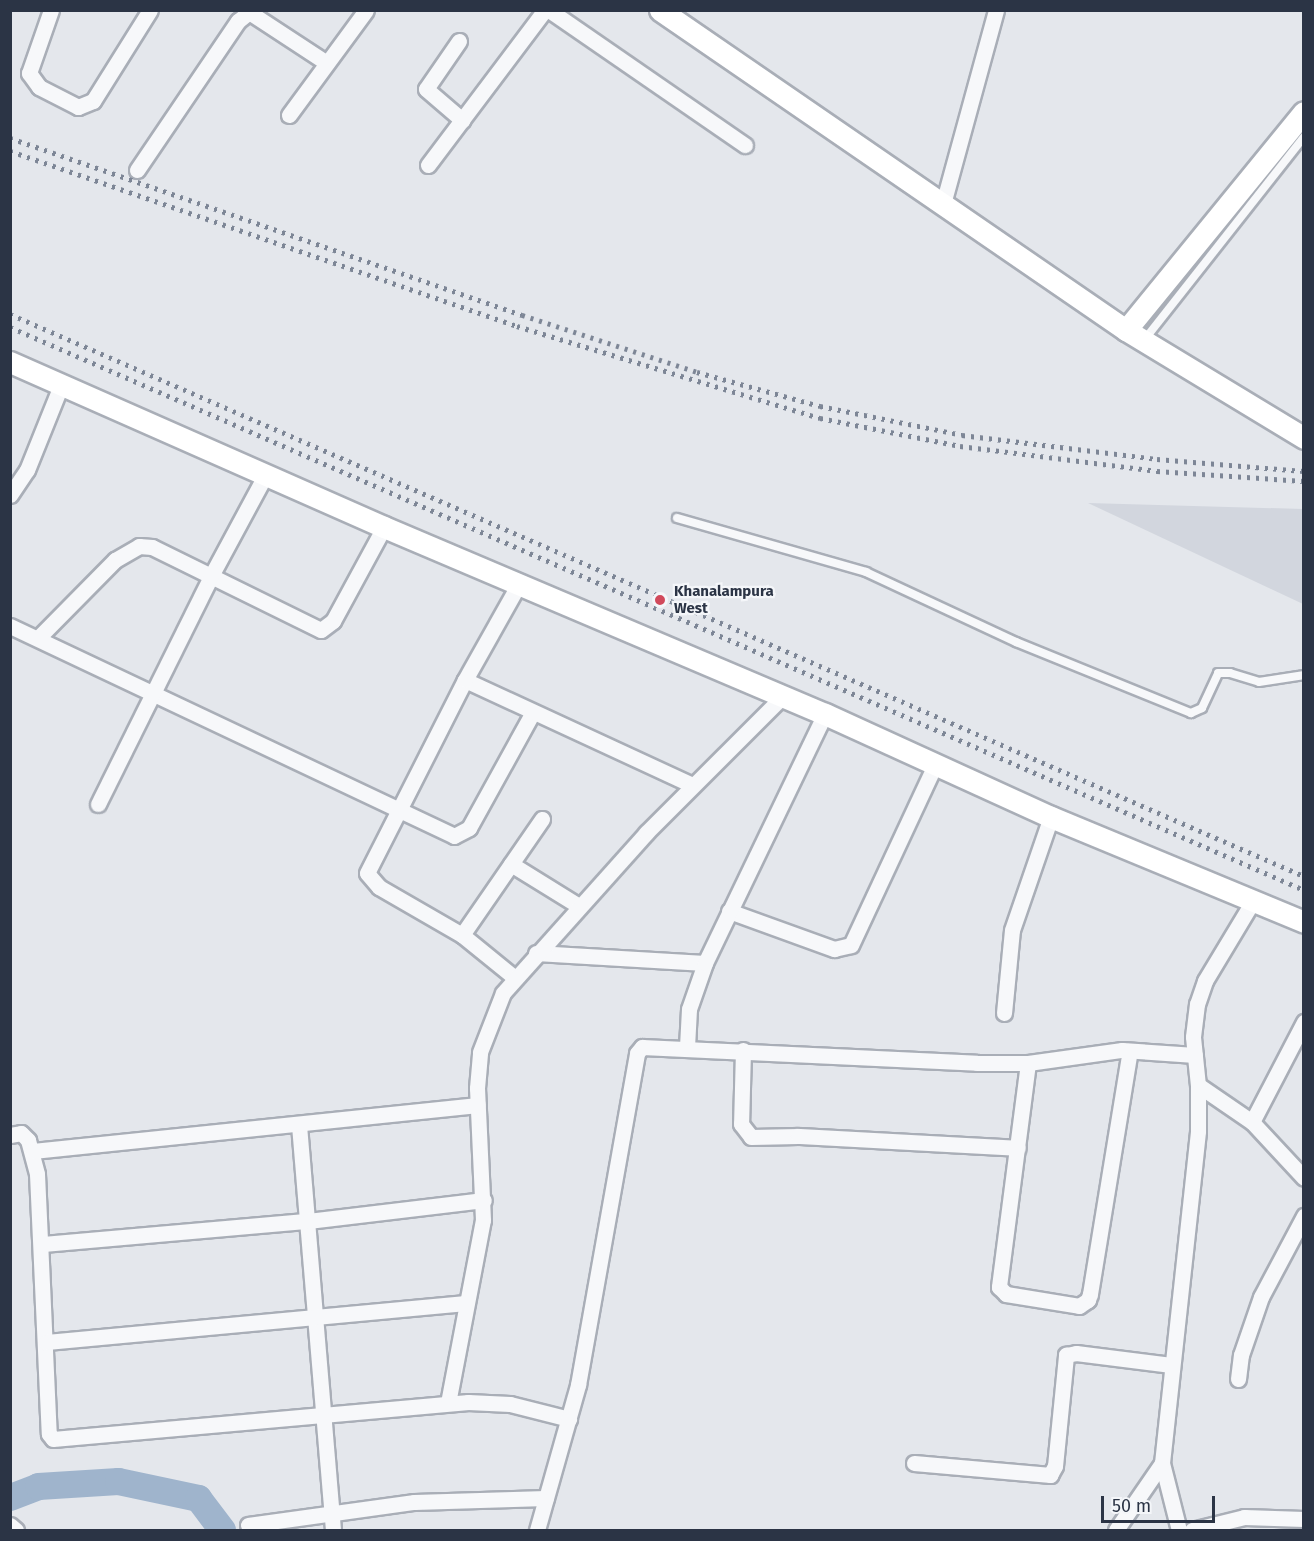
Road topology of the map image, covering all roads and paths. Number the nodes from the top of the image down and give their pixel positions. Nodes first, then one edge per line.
1 (51, 10) edge
2 (150, 10) edge
3 (366, 10) edge
4 (547, 10) edge
5 (660, 10) edge
6 (996, 10) edge
7 (254, 11) edge
8 (459, 41) dead end
9 (327, 63) junction
10 (1304, 112) edge
11 (289, 115) dead end
12 (462, 120) junction
13 (1304, 137) edge
14 (745, 144) dead end
15 (428, 165) dead end
16 (137, 170) dead end
17 (944, 204) junction
18 (1135, 335) junction
19 (10, 362) edge
20 (62, 383) junction
21 (1304, 438) edge
22 (266, 474) junction
23 (10, 495) edge
24 (677, 518) dead end
25 (384, 527) junction
26 (211, 576) junction
27 (520, 582) junction
28 (10, 626) edge
29 (38, 638) junction
30 (1304, 675) edge
31 (465, 680) junction
32 (153, 694) junction
33 (783, 696) junction
34 (534, 712) junction
35 (825, 714) junction
36 (935, 765) junction
37 (692, 785) junction
38 (98, 804) dead end
39 (398, 810) junction
40 (1051, 816) junction
41 (542, 819) dead end
42 (511, 864) junction
43 (1253, 901) junction
44 (579, 906) junction
45 (729, 910) junction
46 (1304, 922) edge
47 (462, 935) junction
48 (536, 953) junction
49 (705, 963) junction
50 (515, 978) junction
51 (1004, 1012) dead end
52 (1304, 1022) edge
53 (687, 1047) junction
54 (743, 1050) junction
55 (1130, 1051) junction
56 (1195, 1055) junction
57 (1028, 1063) junction
58 (1198, 1085) junction
59 (478, 1105) junction
60 (1252, 1122) junction
61 (300, 1125) junction
62 (10, 1135) edge
63 (1018, 1148) junction
64 (33, 1151) junction
65 (1304, 1178) edge
66 (484, 1200) junction
67 (1304, 1216) edge
68 (308, 1221) junction
69 (43, 1244) junction
70 (466, 1303) junction
71 (317, 1317) junction
72 (46, 1342) junction
73 (1171, 1365) junction
74 (1238, 1379) dead end
75 (448, 1403) junction
76 (325, 1415) junction
77 (569, 1419) junction
78 (1162, 1462) junction
79 (914, 1463) dead end
80 (546, 1498) junction
81 (1304, 1519) edge
82 (333, 1523) edge
83 (10, 1525) edge
84 (248, 1525) dead end
85 (16, 1530) edge
86 (537, 1530) edge
87 (1116, 1530) edge
88 (1179, 1530) edge
89 (1192, 1530) edge

1 - 2 street
3 - 9 street
4 - 12 street
4 - 14 street
5 - 17 main road
6 - 17 street
7 - 9 street
7 - 16 street
8 - 12 street
9 - 11 street
10 - 18 main road
12 - 15 street
13 - 18 lane
17 - 18 main road
18 - 21 main road
19 - 20 main road
20 - 22 main road
20 - 23 street
22 - 25 main road
22 - 26 street
24 - 30 lane
25 - 26 street
25 - 27 main road
26 - 29 street
26 - 32 street
27 - 31 street
27 - 33 main road
28 - 29 street
29 - 32 street
31 - 34 street
31 - 39 street
32 - 38 street
32 - 39 street
33 - 35 main road
33 - 37 street
34 - 37 street
34 - 39 street
35 - 36 main road
35 - 45 street
36 - 40 main road
36 - 45 street
37 - 44 street
39 - 47 street
40 - 43 main road
40 - 51 street
41 - 42 street
42 - 44 street
42 - 47 street
43 - 46 main road
43 - 56 street
44 - 48 street
45 - 49 street
47 - 50 street
48 - 49 street
48 - 50 street
49 - 53 street
50 - 59 street
52 - 60 street
53 - 54 street
53 - 77 street
54 - 57 street
54 - 63 street
55 - 56 street
55 - 57 street
55 - 63 street
56 - 58 street
57 - 63 street
58 - 60 street
58 - 73 street
59 - 61 street
59 - 66 street
60 - 65 street
61 - 64 street
61 - 68 street
62 - 64 street
64 - 69 street
66 - 68 street
66 - 70 street
67 - 74 street
68 - 69 street
68 - 71 street
69 - 72 street
70 - 71 street
70 - 75 street
71 - 72 street
71 - 76 street
72 - 76 street
73 - 78 street
73 - 79 street
75 - 76 street
75 - 77 street
76 - 82 street
77 - 80 street
78 - 87 street
78 - 88 street
80 - 82 street
80 - 86 street
81 - 89 street
82 - 84 street
83 - 85 street

